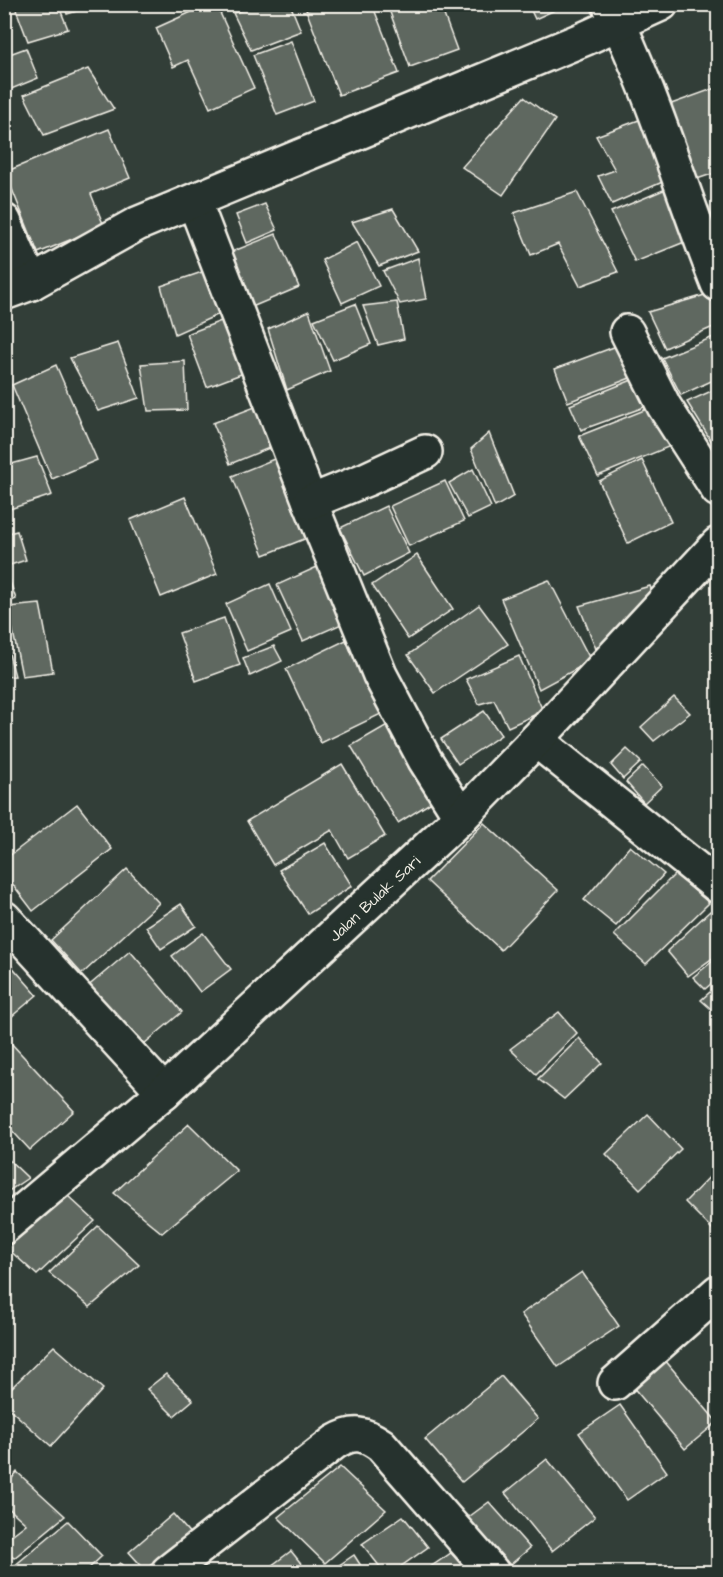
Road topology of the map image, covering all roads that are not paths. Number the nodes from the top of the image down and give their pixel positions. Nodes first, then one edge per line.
1 (661, 4) edge
2 (614, 14) edge
3 (194, 201) junction
4 (4, 221) edge
5 (718, 284) edge
6 (18, 288) edge
7 (627, 332) dead end
8 (425, 452) dead end
9 (718, 490) edge
10 (310, 502) junction
11 (718, 544) edge
12 (536, 740) junction
13 (461, 817) junction
14 (718, 886) edge
15 (4, 918) edge
16 (164, 1092) junction
17 (4, 1227) edge
18 (718, 1292) edge
19 (615, 1383) dead end
20 (168, 1572) edge
21 (492, 1572) edge

1 - 2 street
2 - 3 street
2 - 5 street
3 - 6 street
3 - 10 street
4 - 6 street
7 - 9 street
8 - 10 street
10 - 13 street
11 - 12 street, Jalan Bulak Sari
12 - 13 street, Jalan Bulak Sari
12 - 14 street
13 - 16 street, Jalan Bulak Sari
15 - 16 street
16 - 17 street, Jalan Bulak Sari
18 - 19 street
20 - 21 street

